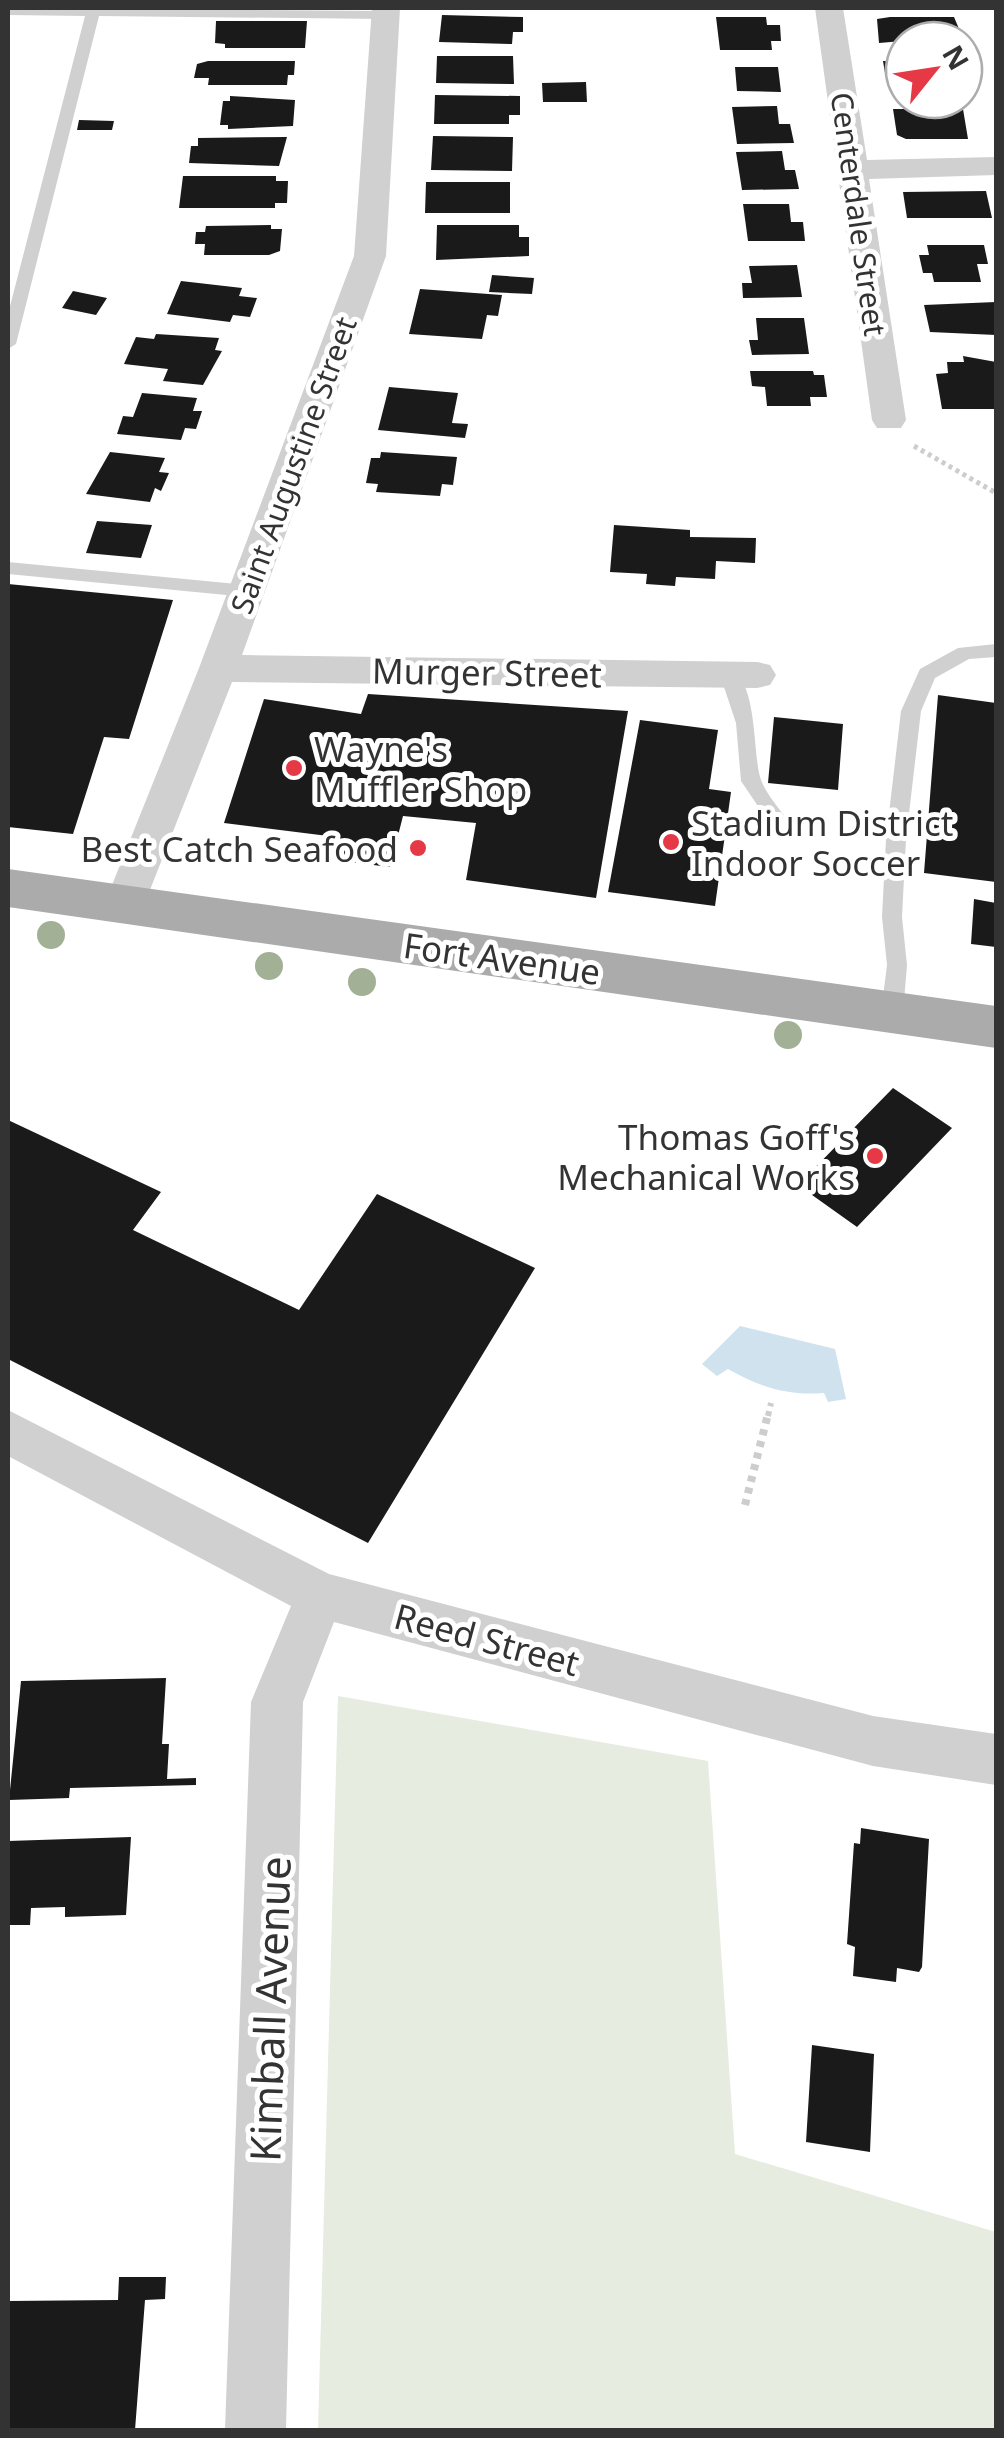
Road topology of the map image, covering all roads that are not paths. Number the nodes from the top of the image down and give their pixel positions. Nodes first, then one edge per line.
1 (829, 8) edge
2 (8, 11) edge
3 (386, 11) edge
4 (93, 12) junction
5 (996, 166) edge
6 (852, 170) junction
7 (8, 344) edge
8 (899, 430) road end
9 (8, 568) edge
10 (247, 591) junction
11 (996, 651) edge
12 (218, 668) junction
13 (743, 675) joint
14 (786, 832) dead end
15 (8, 888) edge
16 (124, 904) junction
17 (892, 1013) junction
18 (996, 1027) edge
19 (8, 1432) edge
20 (320, 1595) junction
21 (996, 1759) edge
22 (256, 2430) edge

1 - 6 street, Centerdale Street
2 - 4 lane
3 - 4 lane
3 - 10 street, Saint Augustine Street
4 - 7 lane
5 - 6 street
6 - 8 street, Centerdale Street
9 - 10 lane
10 - 12 street, Saint Augustine Street
11 - 17 lane
12 - 13 street, Murger Street
12 - 16 street, Saint Augustine Street
13 - 14 lane
15 - 16 main road, Fort Avenue
16 - 17 main road, Fort Avenue
17 - 18 main road, Fort Avenue
19 - 20 street, Reed Street
20 - 21 street, Reed Street
20 - 22 street, Kimball Avenue

